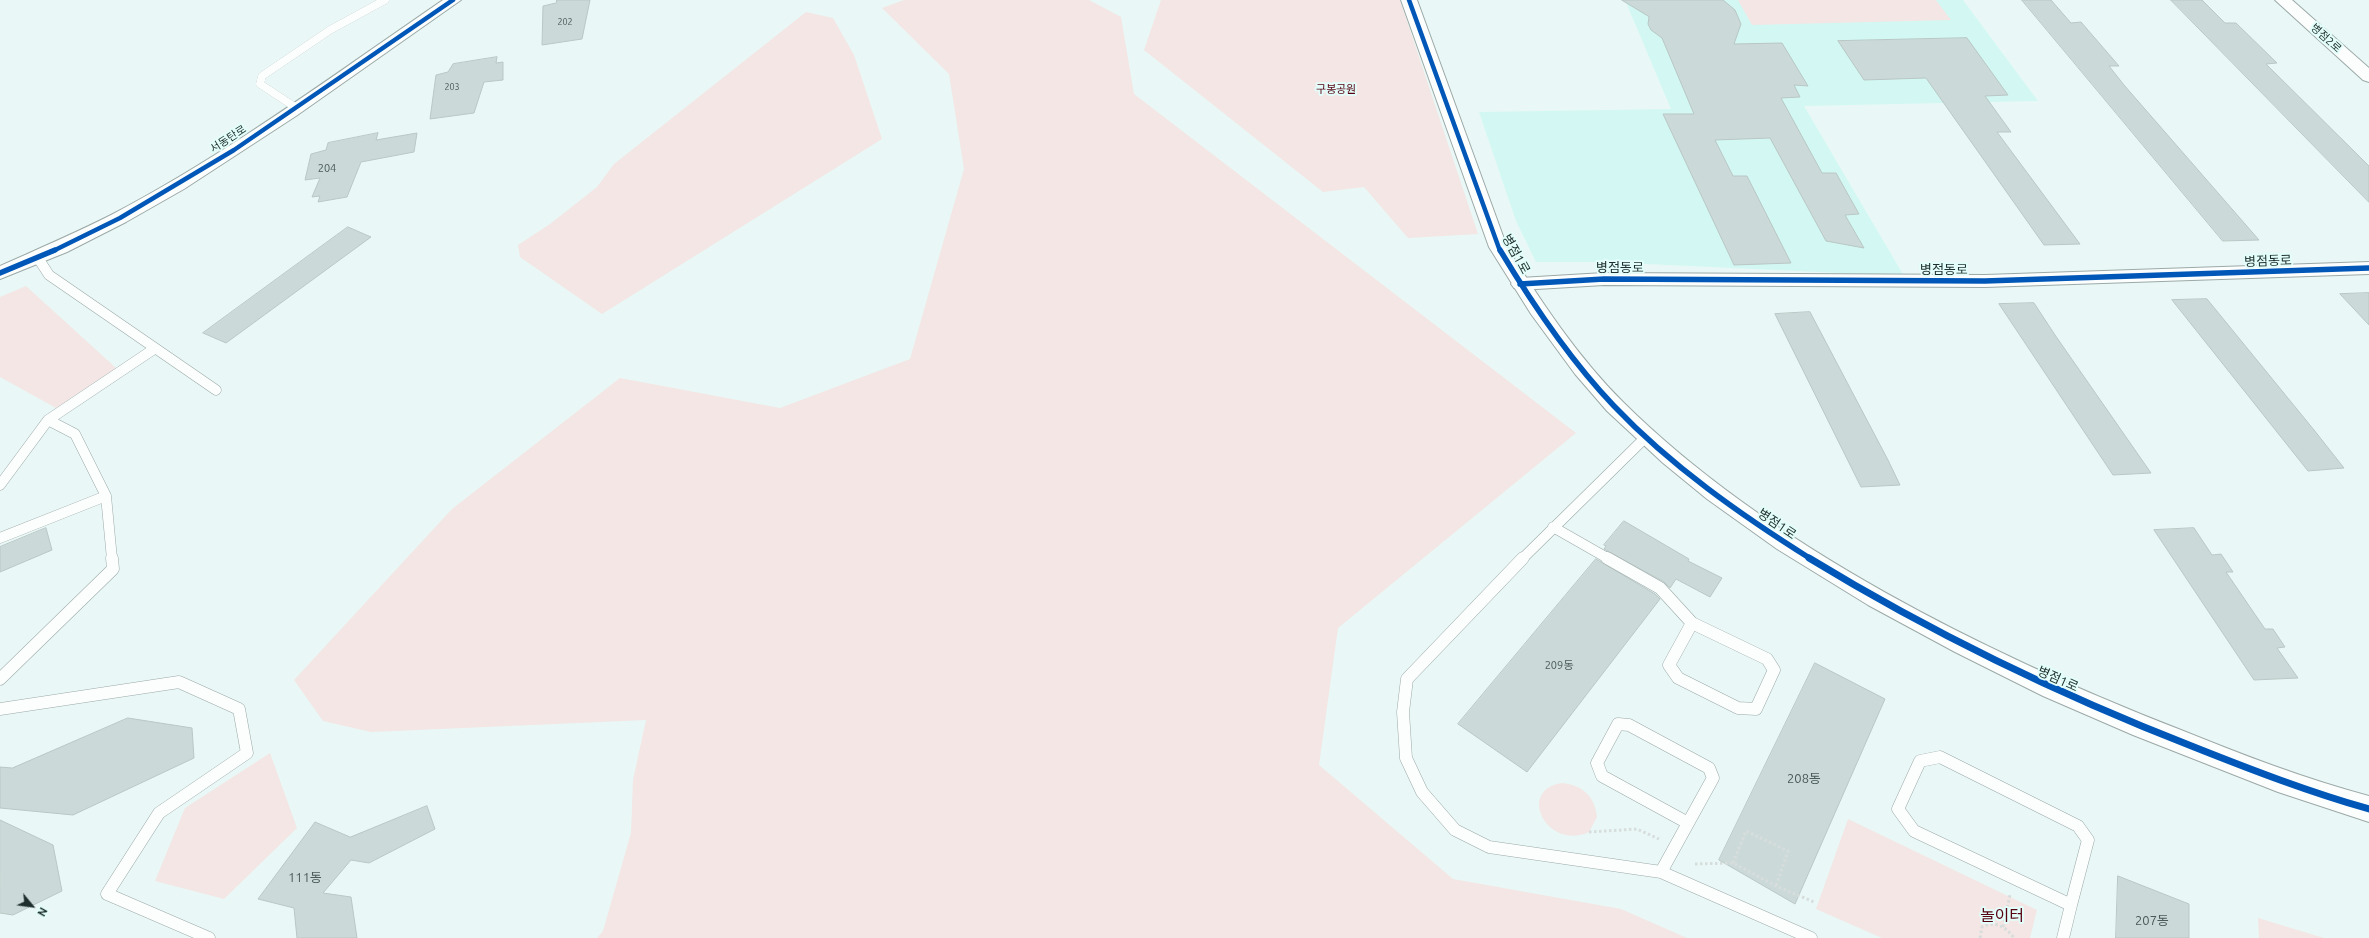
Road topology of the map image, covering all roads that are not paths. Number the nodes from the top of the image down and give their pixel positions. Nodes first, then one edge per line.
1 (385, 0) edge
2 (453, 0) edge
3 (1409, 0) edge
4 (2284, 0) edge
5 (2369, 77) edge
6 (295, 107) junction
7 (38, 258) junction
8 (2369, 268) edge
9 (0, 273) edge
10 (1520, 284) junction
11 (154, 349) junction
12 (216, 390) dead end
13 (48, 420) junction
14 (1647, 436) junction
15 (0, 484) edge
16 (106, 496) junction
17 (1553, 527) junction
18 (0, 538) edge
19 (1692, 622) junction
20 (0, 679) edge
21 (0, 708) edge
22 (2369, 809) edge
23 (1688, 823) junction
24 (1661, 872) junction
25 (2072, 905) junction
26 (210, 938) edge
27 (1811, 938) edge
28 (2063, 938) edge

1 - 6 lane
2 - 6 street, 서동탄로
3 - 10 street, 병점1로
4 - 5 street, 병점2로
6 - 7 street, 서동탄로
7 - 9 street, 서동탄로
7 - 11 lane
8 - 10 street, 병점동로
10 - 14 street, 병점1로
11 - 12 lane
11 - 13 lane
13 - 15 lane
13 - 16 lane
14 - 17 lane
14 - 22 street, 병점1로
16 - 18 lane
16 - 20 lane
17 - 19 lane
17 - 24 lane
19 - 19 lane
21 - 26 lane
23 - 23 lane
23 - 24 lane
24 - 27 lane
25 - 25 lane
25 - 28 lane

